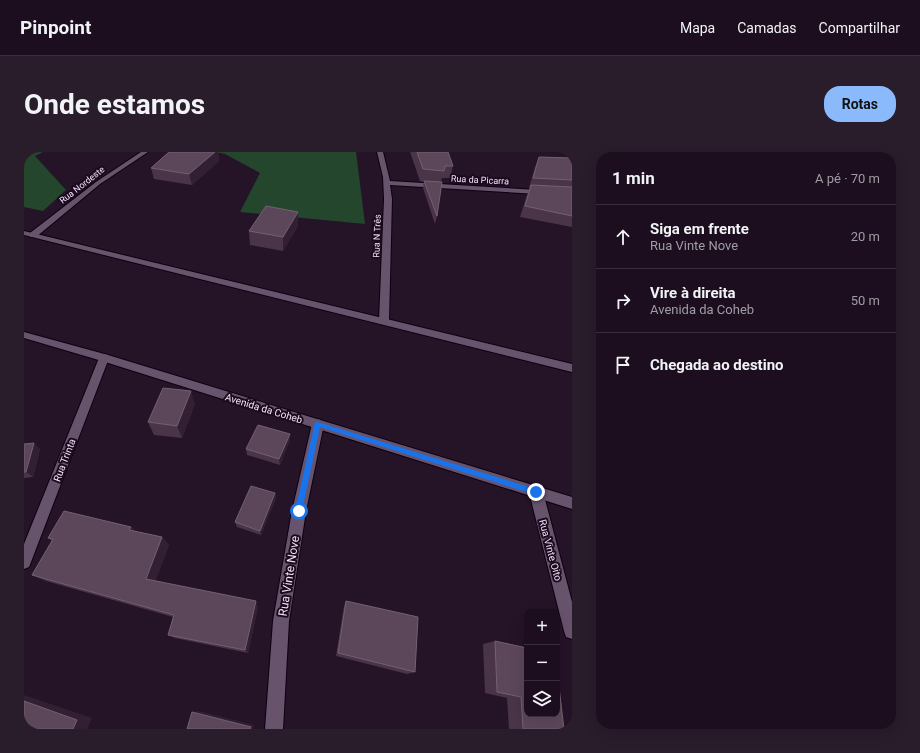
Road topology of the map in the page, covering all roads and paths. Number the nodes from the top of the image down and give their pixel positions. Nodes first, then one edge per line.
1 (145, 152) edge
2 (380, 152) edge
3 (386, 183) junction
4 (572, 194) edge
5 (29, 234) edge
6 (384, 321) junction
7 (24, 335) edge
8 (104, 358) junction
9 (572, 368) edge
10 (318, 424) junction
11 (536, 492) junction
12 (572, 503) edge
13 (24, 562) edge
14 (572, 631) edge
15 (274, 729) edge

1 - 5 street, Rua Nordeste
2 - 3 street, Rua N Três
3 - 4 street, Rua da Picarra
3 - 6 street, Rua N Três
5 - 6 street
6 - 9 street
7 - 8 street, Avenida da Coheb
8 - 10 street, Avenida da Coheb
8 - 13 street, Rua Trinta
10 - 11 street, Avenida da Coheb
10 - 15 street, Rua Vinte Nove
11 - 12 street, Avenida da Coheb
11 - 14 street, Rua Vinte Oito

